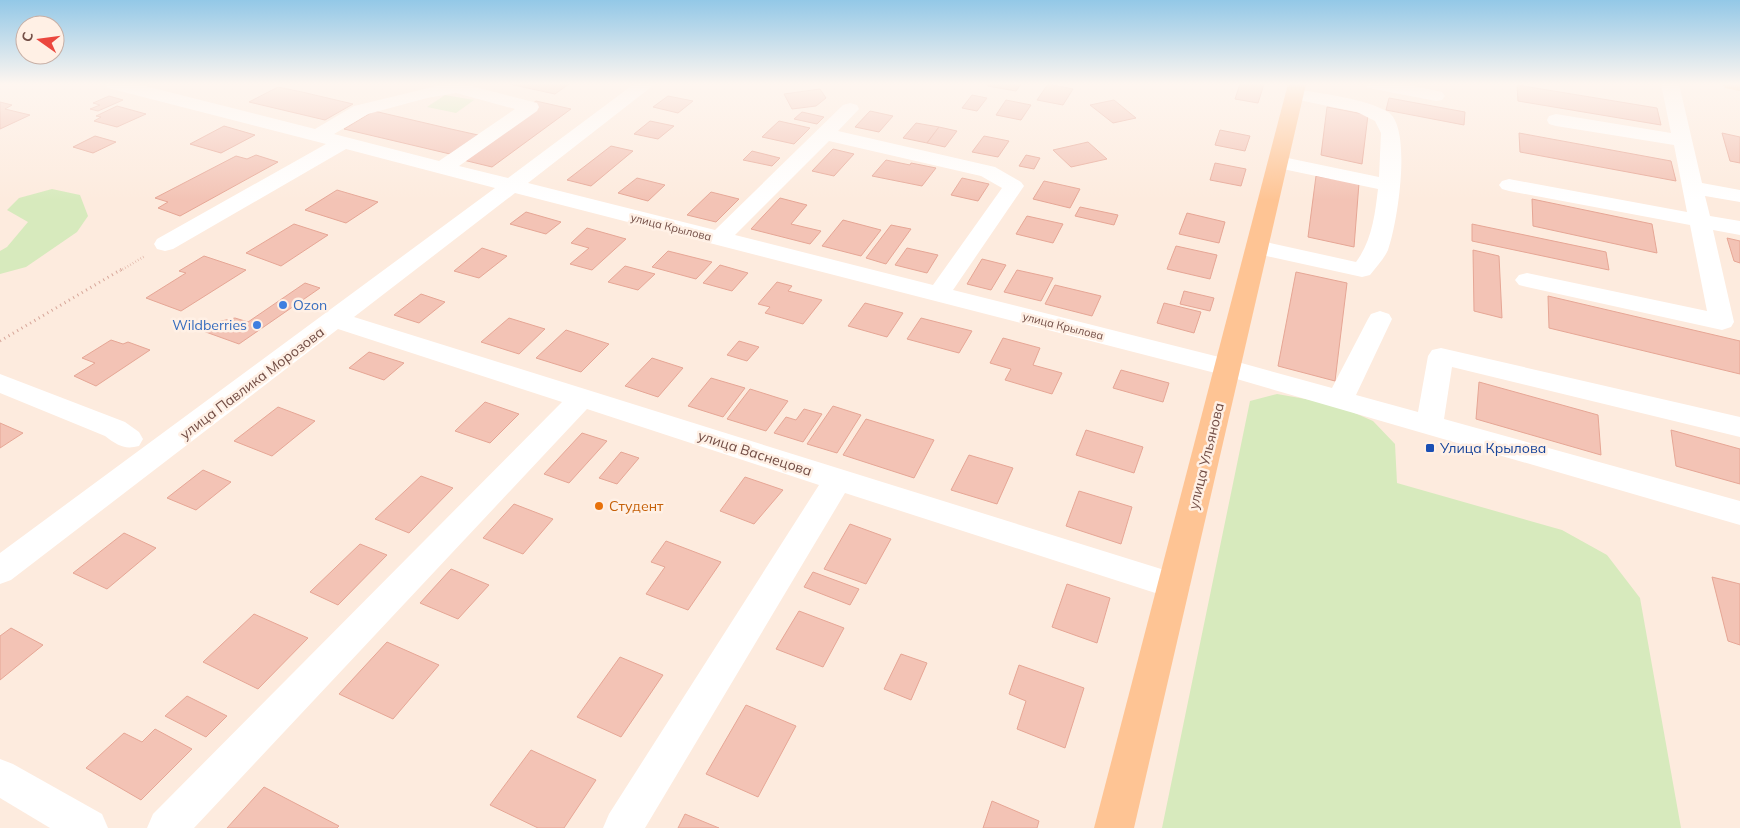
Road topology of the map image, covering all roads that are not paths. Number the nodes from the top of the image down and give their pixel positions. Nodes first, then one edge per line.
1 (265, 123) edge
2 (340, 123) edge
3 (507, 123) edge
4 (594, 123) edge
5 (836, 123) edge
6 (1288, 123) edge
7 (1386, 123) edge
8 (1573, 123) edge
9 (1678, 123) edge
10 (824, 134) junction
11 (317, 136) junction
12 (1682, 140) junction
13 (343, 143) junction
14 (1278, 162) junction
15 (442, 168) junction
16 (1389, 185) junction
17 (1509, 185) dead end
18 (510, 186) junction
19 (1692, 187) junction
20 (1740, 196) edge
21 (1699, 220) junction
22 (1740, 228) edge
23 (719, 239) junction
24 (165, 244) road end
25 (1257, 247) junction
26 (1527, 280) dead end
27 (938, 294) junction
28 (1380, 319) dead end
29 (336, 320) junction
30 (1227, 368) junction
31 (0, 384) edge
32 (582, 398) junction
33 (1340, 400) junction
34 (1429, 425) junction
35 (1740, 427) edge
36 (129, 439) dead end
37 (838, 479) junction
38 (1740, 513) edge
39 (0, 572) edge
40 (1174, 586) junction
41 (0, 777) edge
42 (88, 828) edge
43 (167, 828) edge
44 (622, 828) edge
45 (1114, 828) edge

1 - 11 street, улица Крылова
2 - 11 street
3 - 15 street
4 - 18 street, улица Павлика Морозова
5 - 10 street
6 - 14 main road, улица Ульянова
7 - 16 street
8 - 12 street
9 - 12 street
10 - 23 street
10 - 27 street
11 - 13 street, улица Крылова
12 - 19 street
13 - 15 street, улица Крылова
13 - 24 street
14 - 16 street
14 - 25 main road, улица Ульянова
15 - 18 street, улица Крылова
16 - 25 street
17 - 21 street
18 - 23 street, улица Крылова
18 - 29 street, улица Павлика Морозова
19 - 20 street
19 - 21 street
21 - 22 street
21 - 26 street
23 - 27 street, улица Крылова
25 - 30 main road, улица Ульянова
27 - 30 street, улица Крылова
28 - 33 street
29 - 32 street, улица Васнецова
29 - 39 street, улица Павлика Морозова
30 - 33 street, улица Крылова
30 - 40 main road, улица Ульянова
31 - 36 street
32 - 37 street, улица Васнецова
32 - 43 street
33 - 34 street, улица Крылова
34 - 35 street
34 - 38 street, улица Крылова
37 - 40 street, улица Васнецова
37 - 44 street
40 - 45 main road, улица Ульянова
41 - 42 street

